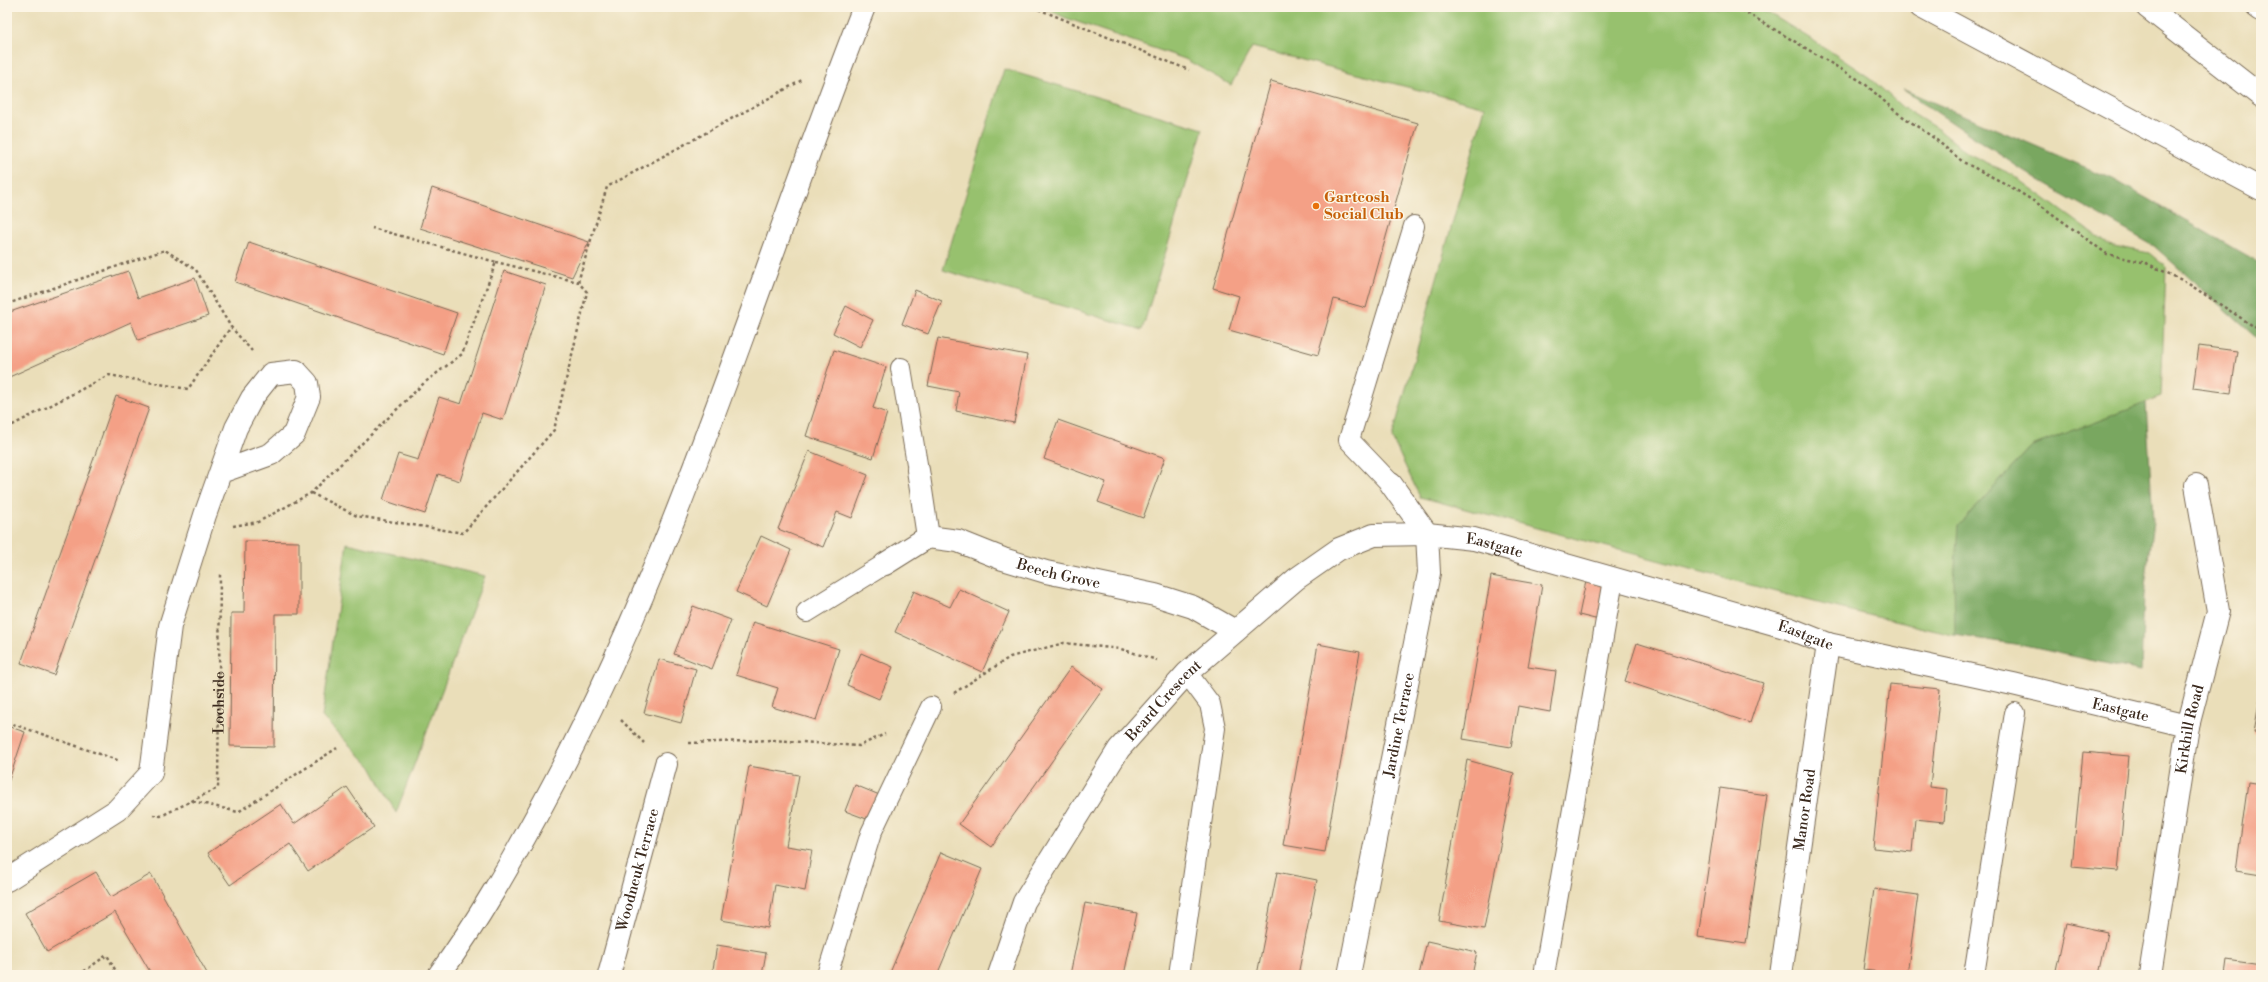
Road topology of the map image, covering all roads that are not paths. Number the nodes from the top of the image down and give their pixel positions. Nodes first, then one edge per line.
1 (864, 7) edge
2 (1922, 7) edge
3 (2147, 7) edge
4 (2256, 7) edge
5 (2261, 10) edge
6 (2261, 96) edge
7 (2261, 188) edge
8 (1414, 226) dead end
9 (901, 368) dead end
10 (918, 470) joint
11 (220, 472) junction
12 (1391, 484) joint
13 (2196, 485) dead end
14 (1427, 534) junction
15 (928, 537) junction
16 (885, 564) joint
17 (1613, 580) junction
18 (807, 612) dead end
19 (1235, 630) junction
20 (1828, 644) junction
21 (1187, 673) junction
22 (931, 708) dead end
23 (2015, 713) dead end
24 (2188, 726) junction
25 (666, 764) road end
26 (7, 880) edge
27 (440, 975) edge
28 (609, 975) edge
29 (827, 975) edge
30 (999, 975) edge
31 (1179, 975) edge
32 (1349, 975) edge
33 (1544, 975) edge
34 (1781, 975) edge
35 (1974, 975) edge
36 (2150, 975) edge

1 - 27 main road
2 - 7 main road
3 - 6 main road
4 - 5 main road
8 - 12 lane
9 - 10 lane
10 - 15 main road
11 - 11 main road
11 - 26 main road
12 - 14 main road
13 - 24 main road, Kirkhill Road
14 - 17 main road, Eastgate
14 - 19 main road, Beard Crescent
14 - 32 main road, Jardine Terrace
15 - 16 main road
15 - 19 main road, Beech Grove
16 - 18 lane
17 - 20 main road, Eastgate
17 - 33 lane
19 - 21 main road, Beard Crescent
20 - 24 main road, Eastgate
20 - 34 main road, Manor Road
21 - 30 main road, Beard Crescent
21 - 31 lane
22 - 29 lane
23 - 35 lane
24 - 36 main road, Kirkhill Road
25 - 28 main road, Woodneuk Terrace

